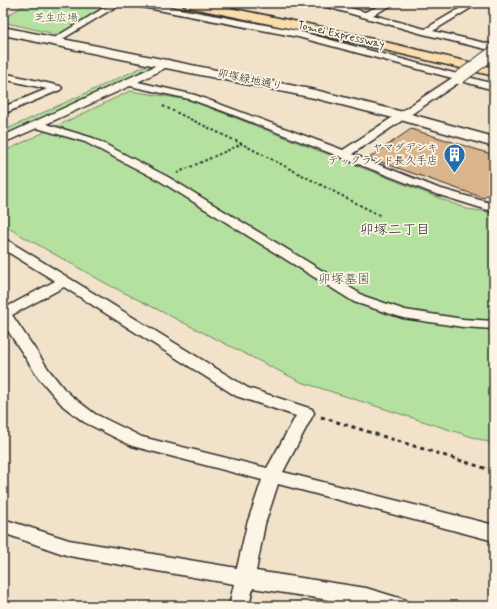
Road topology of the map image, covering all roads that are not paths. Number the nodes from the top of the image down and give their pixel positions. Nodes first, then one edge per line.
1 (118, 3) edge
2 (132, 3) edge
3 (188, 3) edge
4 (239, 3) edge
5 (323, 3) edge
6 (392, 3) edge
7 (467, 5) edge
8 (366, 15) junction
9 (3, 31) edge
10 (426, 32) junction
11 (53, 41) junction
12 (494, 48) edge
13 (494, 52) edge
14 (494, 60) edge
15 (168, 63) junction
16 (494, 72) edge
17 (5, 77) edge
18 (459, 78) junction
19 (129, 83) junction
20 (494, 87) edge
21 (3, 111) edge
22 (402, 116) junction
23 (37, 125) junction
24 (3, 140) edge
25 (494, 142) edge
26 (343, 155) junction
27 (494, 208) edge
28 (3, 243) edge
29 (65, 282) junction
30 (3, 314) edge
31 (494, 325) edge
32 (272, 476) junction
33 (3, 526) edge
34 (494, 533) edge
35 (245, 578) junction
36 (239, 606) edge
37 (399, 606) edge

1 - 11 street
2 - 18 street
3 - 16 highway, Tomei Expressway
4 - 14 highway, Tomei Expressway
5 - 8 street
6 - 8 street
7 - 10 street
8 - 10 street
9 - 11 street, 卯塚緑地通り
10 - 12 street
11 - 15 street, 卯塚緑地通り
13 - 18 street, bridge
15 - 19 street
15 - 22 street, 卯塚緑地通り
17 - 21 street
18 - 20 street
18 - 22 street
19 - 23 street
19 - 26 street
22 - 25 street, 卯塚緑地通り
22 - 26 street
23 - 24 street
23 - 31 street
26 - 27 street
28 - 29 street
29 - 30 street
29 - 32 street
30 - 32 street
32 - 34 street
32 - 35 street
33 - 35 street
35 - 36 street
35 - 37 street

